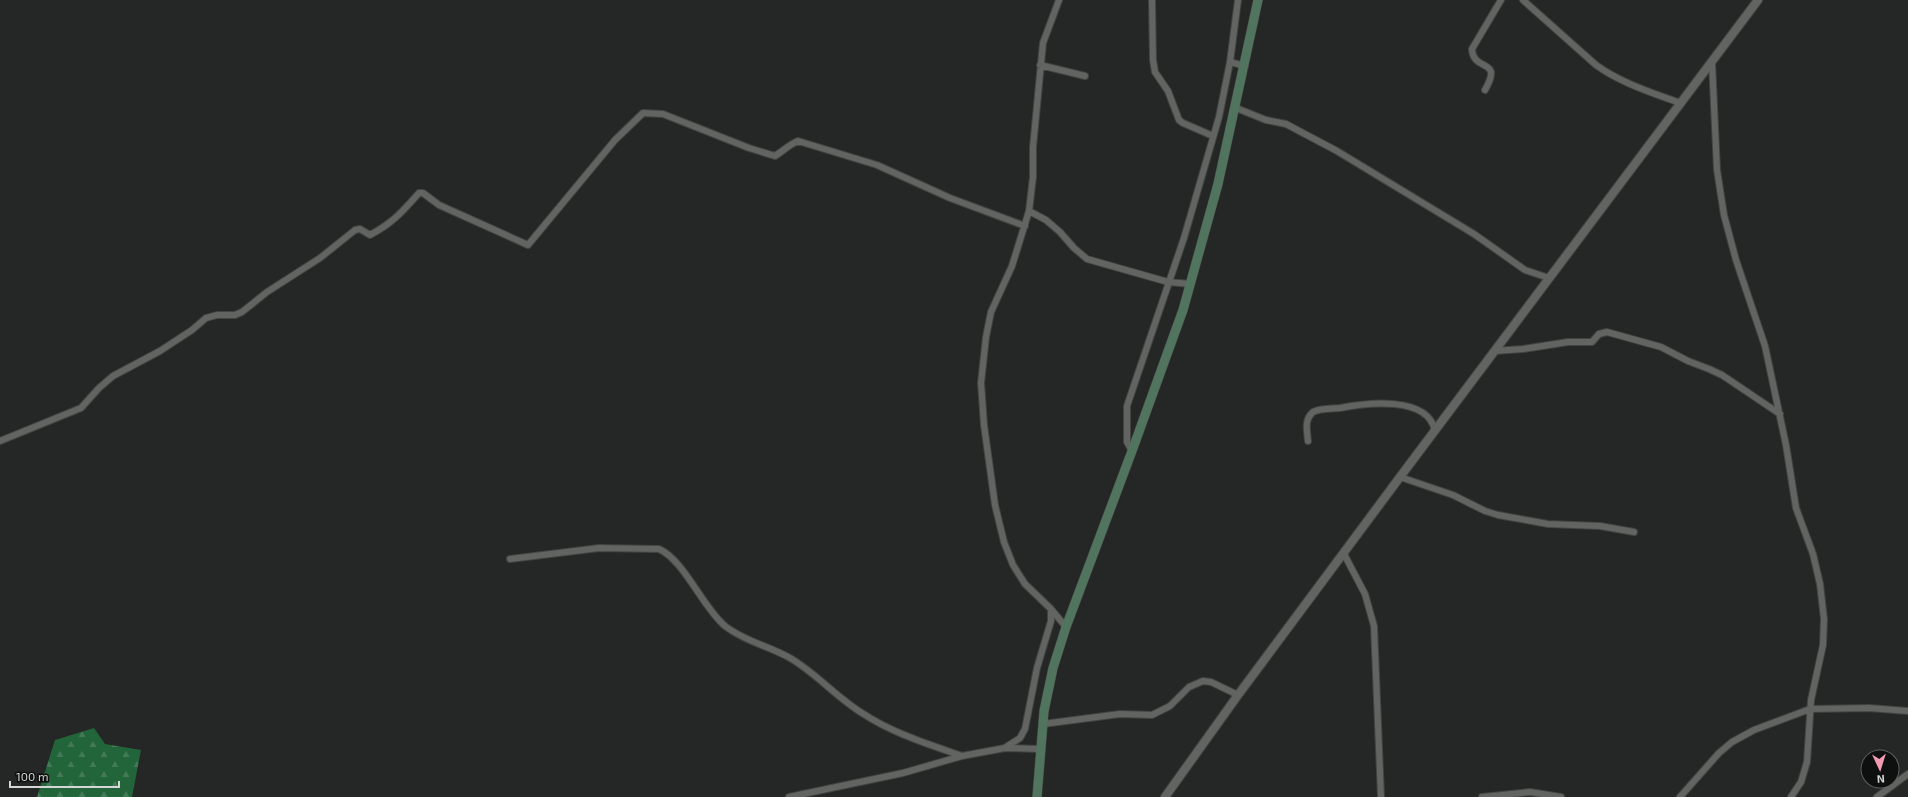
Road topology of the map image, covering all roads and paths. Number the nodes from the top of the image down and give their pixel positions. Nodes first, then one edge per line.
1 (1059, 0) edge
2 (1152, 0) edge
3 (1238, 0) edge
4 (1258, 0) edge
5 (1501, 0) edge
6 (1524, 0) edge
7 (1758, 0) edge
8 (1230, 62) junction
9 (1712, 62) junction
10 (1040, 65) junction
11 (1245, 66) junction
12 (1085, 76) dead end
13 (1485, 90) dead end
14 (1680, 103) junction
15 (1236, 108) junction
16 (1213, 136) junction
17 (1030, 211) junction
18 (1025, 226) junction
19 (1550, 278) junction
20 (1168, 282) junction
21 (1191, 284) junction
22 (1494, 351) junction
23 (1780, 414) junction
24 (1435, 430) junction
25 (0, 441) edge
26 (1308, 441) dead end
27 (1132, 451) junction
28 (1400, 477) junction
29 (1634, 532) dead end
30 (1344, 554) junction
31 (510, 559) dead end
32 (1051, 609) junction
33 (1066, 627) junction
34 (1238, 695) junction
35 (1810, 709) junction
36 (1908, 711) edge
37 (1043, 724) junction
38 (1006, 748) junction
39 (1040, 749) junction
40 (962, 756) junction
41 (1908, 774) edge
42 (789, 797) edge
43 (1037, 797) edge
44 (1165, 797) edge
45 (1381, 797) edge
46 (1482, 797) edge
47 (1560, 797) edge
48 (1680, 797) edge
49 (1792, 797) edge
50 (1877, 797) edge

1 - 10 street
2 - 16 street
3 - 8 street
4 - 11 main road
5 - 13 street
6 - 14 street
7 - 9 street
8 - 11 street
8 - 16 street
9 - 14 street
9 - 23 street
10 - 12 street
10 - 17 street
11 - 15 main road
14 - 19 street
15 - 19 street
15 - 21 main road
16 - 20 street
17 - 18 street
17 - 20 street
18 - 25 street
18 - 32 street
19 - 22 street
20 - 21 street
20 - 27 street
21 - 27 main road
22 - 23 street
22 - 24 street
23 - 35 street
24 - 26 street
24 - 28 street
27 - 33 main road
28 - 29 street
28 - 30 street
30 - 34 street
30 - 45 street
31 - 40 street
32 - 33 street
32 - 38 street
33 - 37 main road
34 - 37 street
34 - 44 street
35 - 36 street
35 - 48 street
35 - 49 street
37 - 39 main road
38 - 39 street
38 - 40 street
39 - 43 main road
40 - 42 street
41 - 50 street
46 - 47 street

